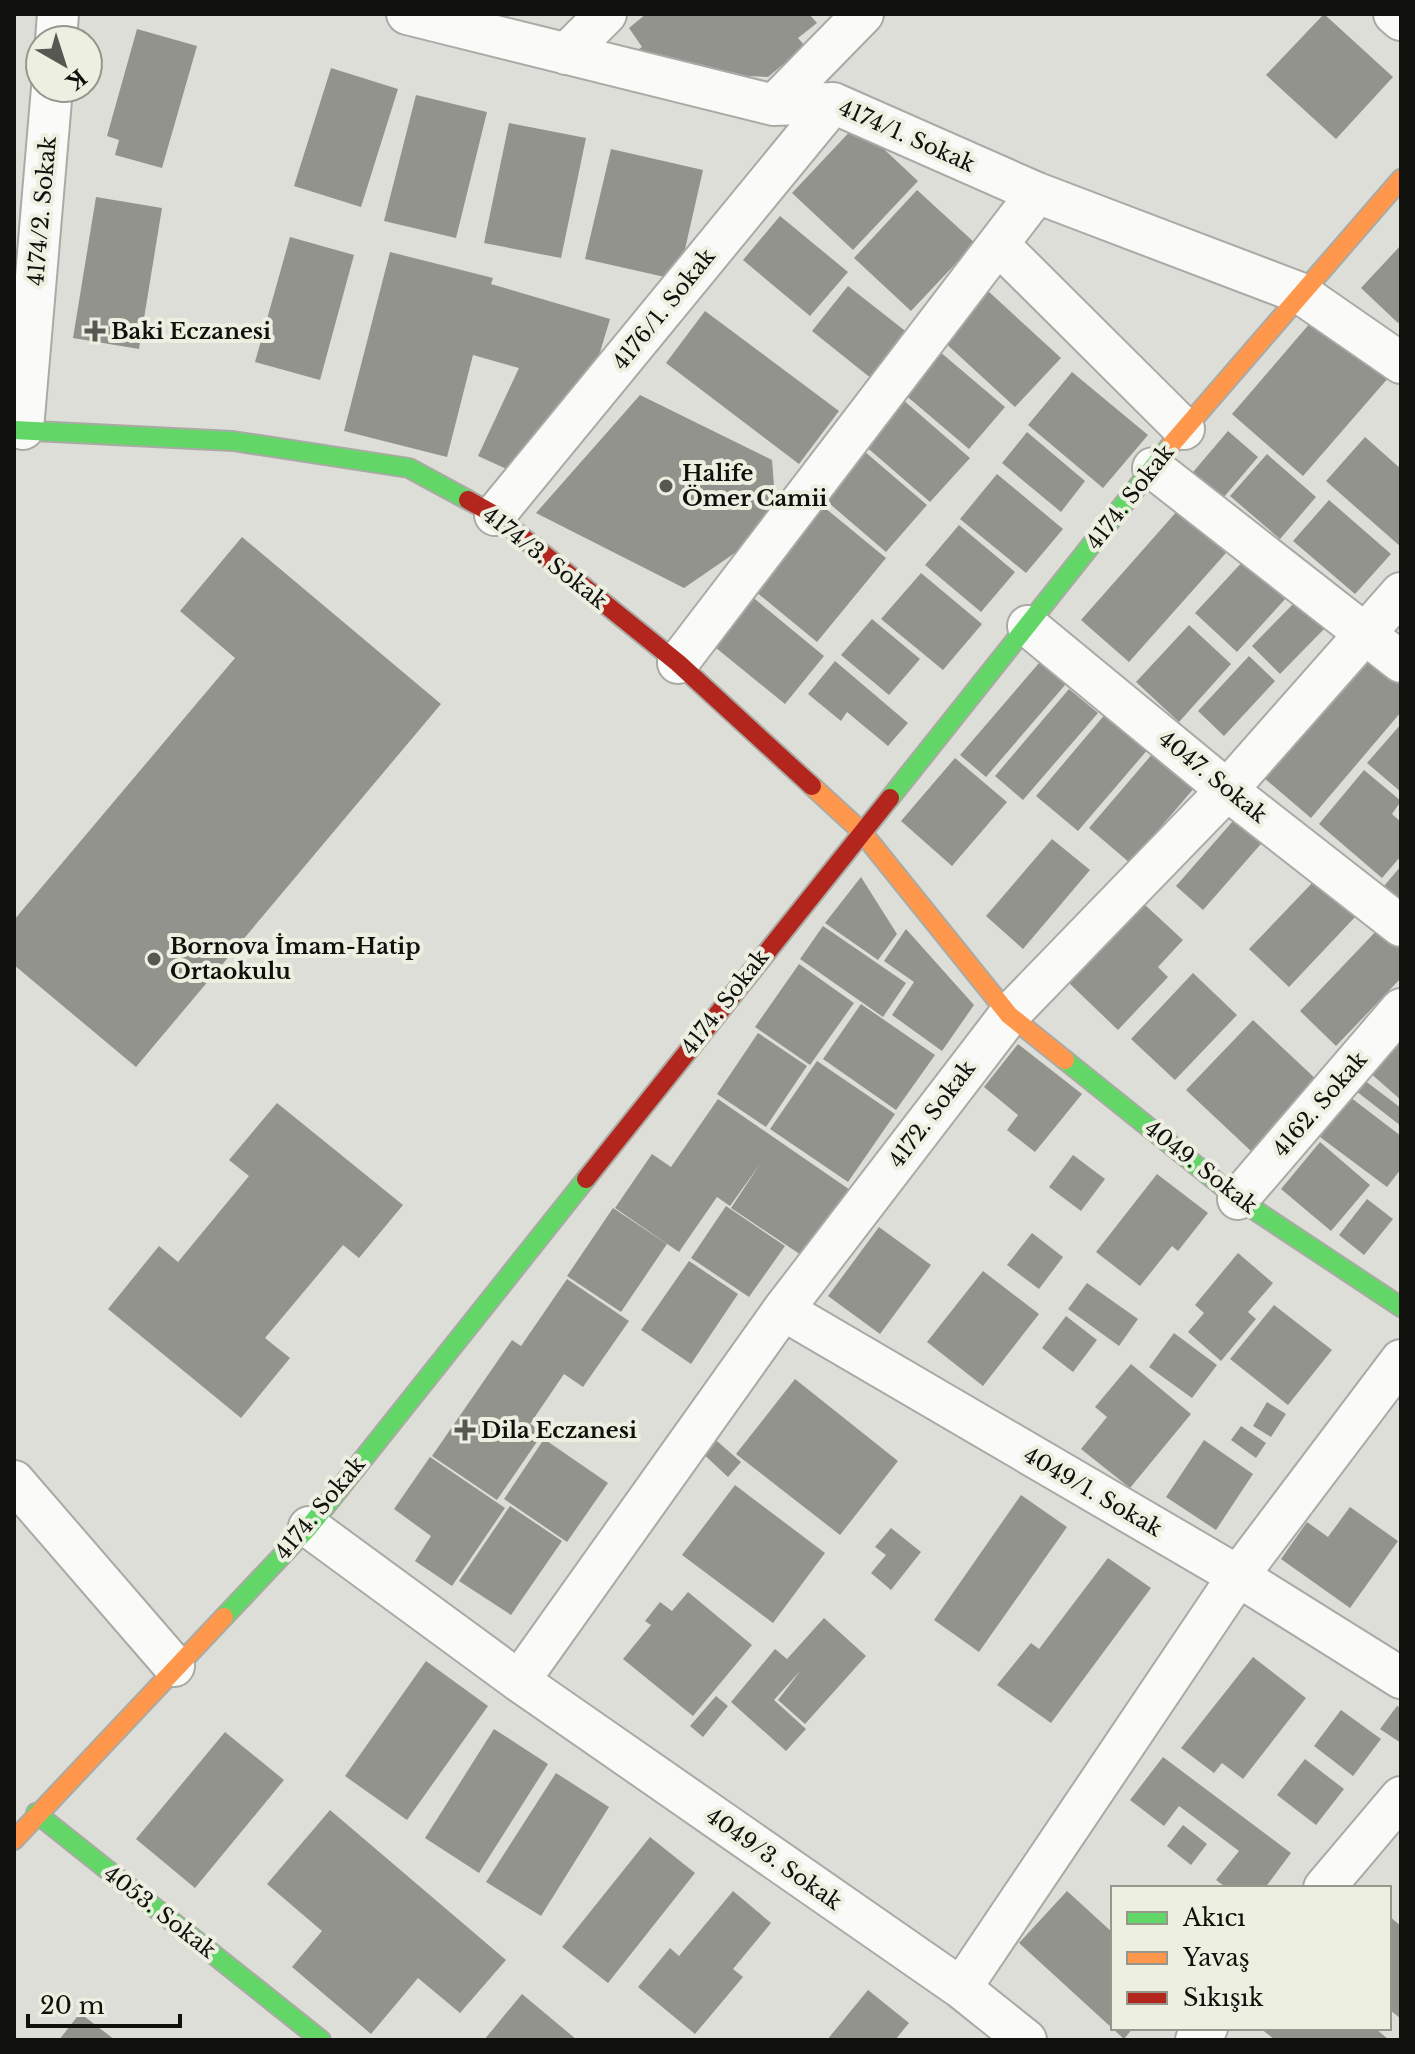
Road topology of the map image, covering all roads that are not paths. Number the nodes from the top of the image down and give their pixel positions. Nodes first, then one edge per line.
1 (407, 14) edge
2 (606, 14) edge
3 (863, 14) edge
4 (1394, 14) edge
5 (1401, 20) edge
6 (566, 54) junction
7 (833, 103) junction
8 (50, 104) edge
9 (774, 105) junction
10 (1401, 179) edge
11 (1037, 193) junction
12 (999, 245) junction
13 (1300, 293) junction
14 (1401, 363) edge
15 (19, 429) edge
16 (1184, 429) junction
17 (1153, 468) junction
18 (495, 515) junction
19 (1401, 593) edge
20 (1028, 626) junction
21 (1364, 635) junction
22 (1401, 662) edge
23 (678, 663) junction
24 (1227, 790) junction
25 (861, 831) junction
26 (1401, 926) edge
27 (1401, 1009) edge
28 (1009, 1015) junction
29 (1238, 1199) junction
30 (1401, 1307) edge
31 (783, 1310) junction
32 (1401, 1360) edge
33 (14, 1481) edge
34 (309, 1527) junction
35 (1238, 1576) junction
36 (174, 1666) junction
37 (1401, 1678) edge
38 (519, 1681) junction
39 (1401, 1797) edge
40 (36, 1813) junction
41 (14, 1819) edge
42 (14, 1840) edge
43 (1326, 1886) edge
44 (961, 1988) junction
45 (321, 2040) edge
46 (1026, 2040) edge

1 - 6 street, 4174/1. Sokak
2 - 6 street
3 - 9 street
4 - 5 street
6 - 9 street, 4174/1. Sokak
7 - 9 street, 4174/1. Sokak
7 - 11 street, 4174/1. Sokak
7 - 18 street, 4176/1. Sokak
8 - 15 street, 4174/2. Sokak
10 - 13 main road, 4174. Sokak
11 - 12 street
11 - 13 street, 4174/1. Sokak
12 - 16 street
12 - 23 street
13 - 14 street, 4174/1. Sokak
13 - 16 main road, 4174. Sokak
15 - 18 main road, 4174/3. Sokak
16 - 17 main road, 4174. Sokak
17 - 20 main road, 4174. Sokak
17 - 21 street
18 - 23 main road, 4174/3. Sokak
19 - 21 street, 4172. Sokak
20 - 24 street, 4047. Sokak
20 - 25 main road, 4174. Sokak
21 - 22 street
21 - 24 street, 4172. Sokak
23 - 25 main road, 4174/3. Sokak
24 - 26 street, 4047. Sokak
24 - 28 street, 4172. Sokak
25 - 28 main road, 4049. Sokak
25 - 34 main road, 4174. Sokak
27 - 29 street, 4162. Sokak
28 - 29 main road, 4049. Sokak
28 - 31 street, 4172. Sokak
29 - 30 main road, 4049. Sokak
31 - 35 street, 4049/1. Sokak
31 - 38 street, 4172. Sokak
32 - 35 street
33 - 36 street
34 - 36 main road, 4174. Sokak
34 - 38 street, 4049/3. Sokak
35 - 37 street, 4049/1. Sokak
35 - 44 street
36 - 40 main road, 4174. Sokak
38 - 44 street, 4049/3. Sokak
39 - 43 street
40 - 41 main road
40 - 42 main road, 4174. Sokak
40 - 45 main road, 4053. Sokak
44 - 46 street, 4049/3. Sokak

